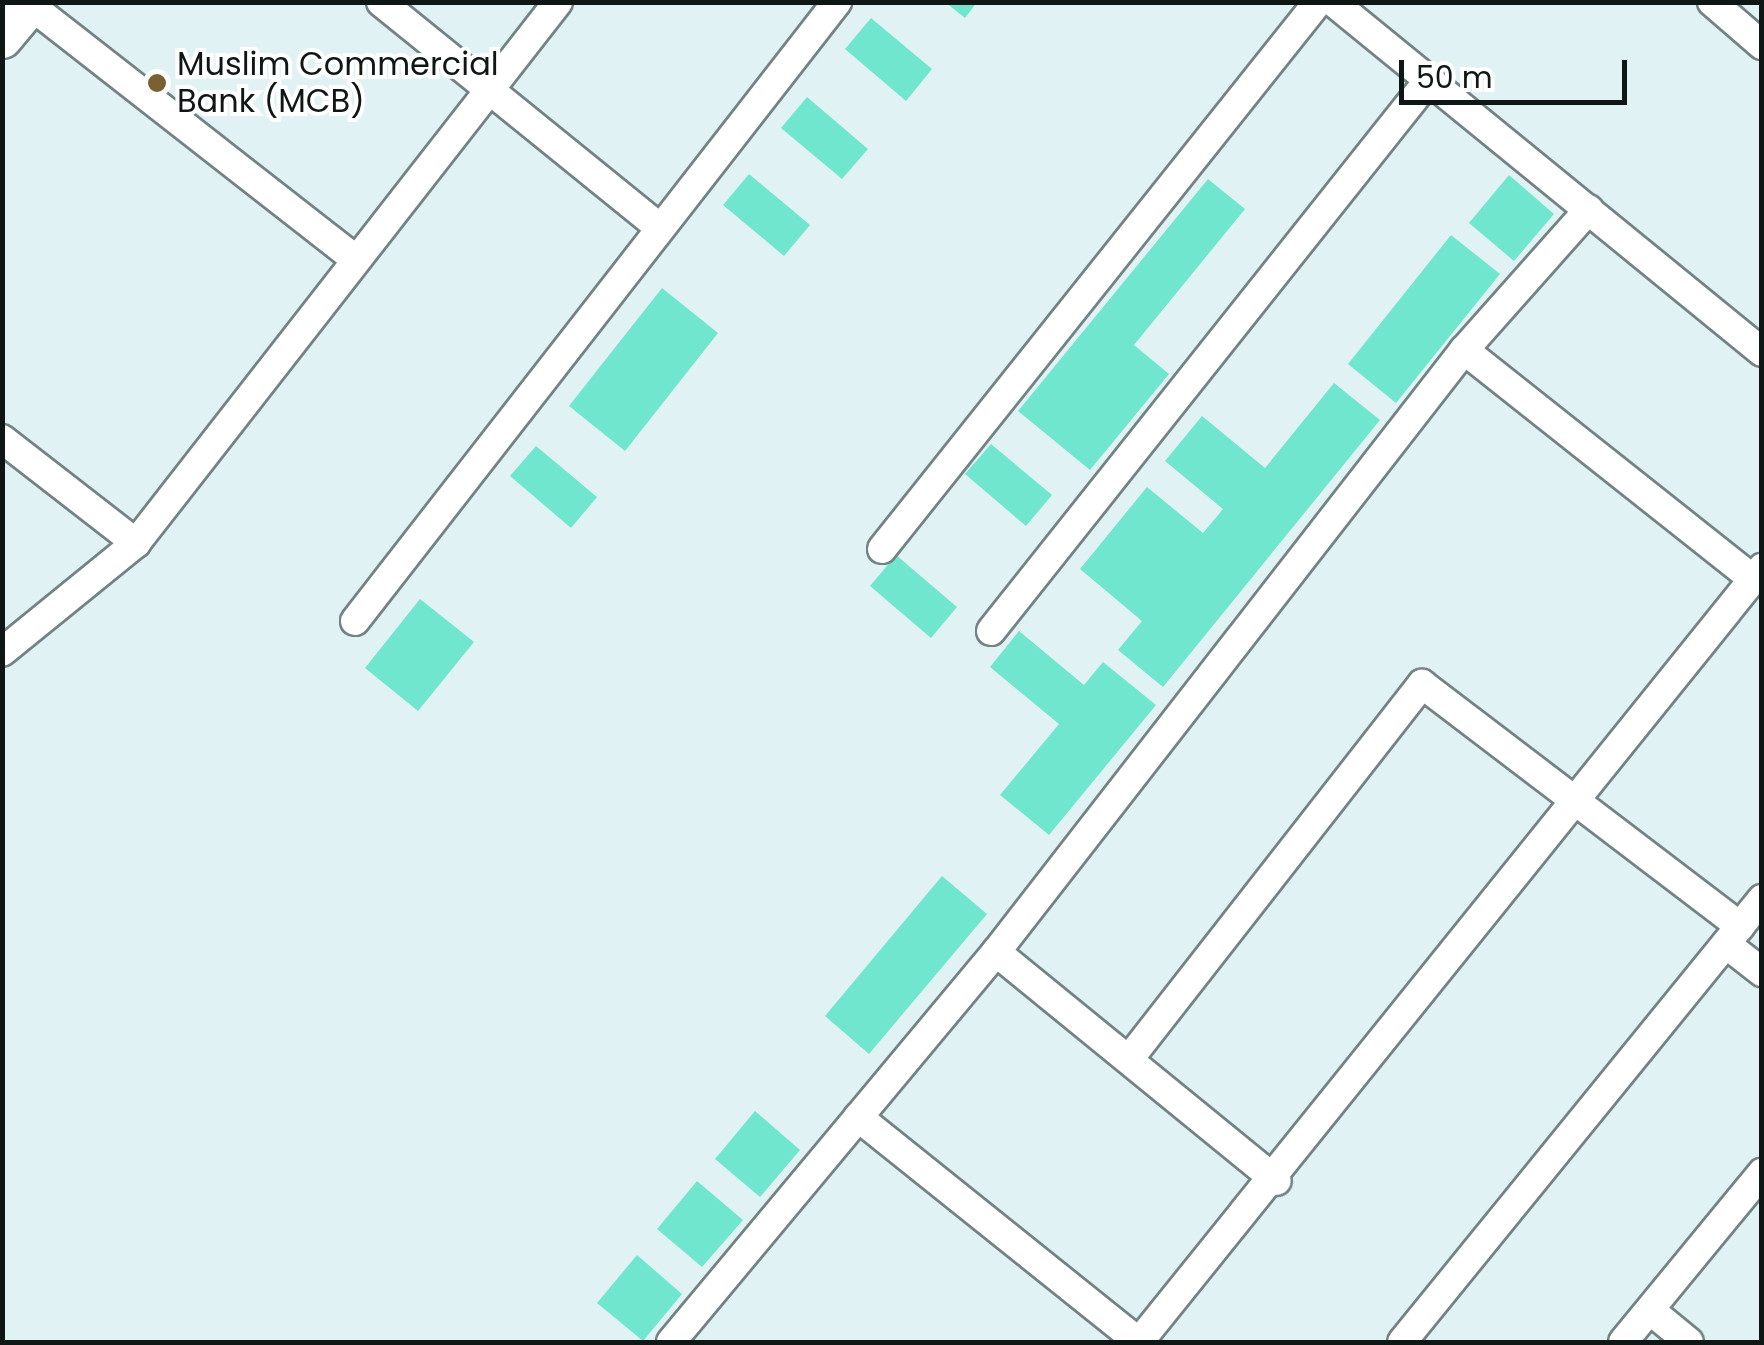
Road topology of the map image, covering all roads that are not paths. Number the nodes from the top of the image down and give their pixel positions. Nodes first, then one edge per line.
1 (381, 2) edge
2 (558, 2) edge
3 (837, 2) edge
4 (1318, 2) edge
5 (1333, 2) edge
6 (1712, 2) edge
7 (31, 4) edge
8 (2, 38) edge
9 (1762, 45) edge
10 (1428, 80) junction
11 (486, 92) junction
12 (1588, 209) junction
13 (656, 225) junction
14 (355, 259) junction
15 (1464, 350) junction
16 (1762, 352) edge
17 (2, 439) edge
18 (136, 543) junction
19 (882, 549) dead end
20 (1757, 573) edge
21 (355, 621) dead end
22 (991, 632) dead end
23 (2, 652) edge
24 (1576, 802) junction
25 (1762, 899) edge
26 (1733, 935) junction
27 (996, 952) junction
28 (1762, 972) edge
29 (1129, 1060) junction
30 (858, 1117) junction
31 (1277, 1181) junction
32 (1756, 1191) edge
33 (1650, 1310) junction
34 (671, 1342) edge
35 (1139, 1342) edge
36 (1402, 1342) edge
37 (1623, 1342) edge
38 (1689, 1342) edge

1 - 11 street
2 - 11 street
3 - 13 street
4 - 19 street
5 - 10 street
6 - 9 street
7 - 8 main road
7 - 14 street
10 - 12 street
10 - 22 street
11 - 13 street
11 - 14 street
12 - 15 street
12 - 16 street
13 - 21 street
14 - 18 street
15 - 20 street
15 - 27 street
17 - 18 street
18 - 23 street
20 - 24 street
24 - 26 street
24 - 29 street
24 - 31 street
25 - 26 street
26 - 28 street
26 - 36 street
27 - 29 street
27 - 30 street
29 - 31 street
30 - 34 street
30 - 35 street
31 - 35 street
32 - 33 street
33 - 37 street
33 - 38 street

